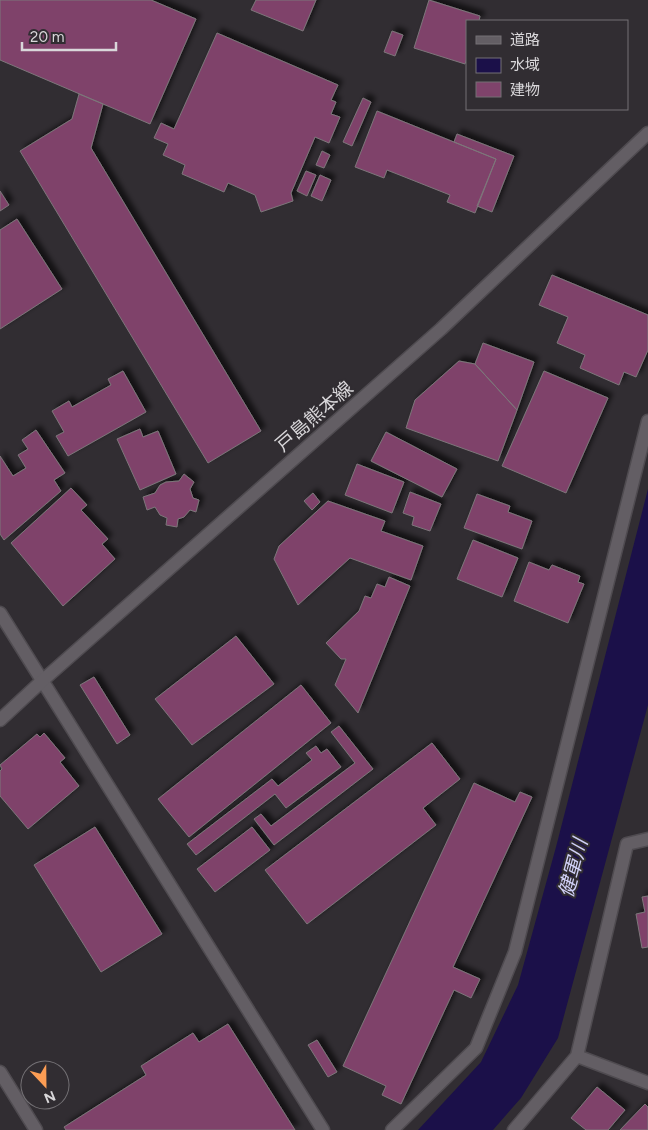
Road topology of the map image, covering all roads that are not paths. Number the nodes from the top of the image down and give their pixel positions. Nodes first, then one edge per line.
1 (648, 133) edge
2 (648, 421) edge
3 (0, 613) edge
4 (42, 681) junction
5 (0, 720) edge
6 (648, 839) edge
7 (577, 1056) junction
8 (0, 1072) edge
9 (648, 1083) edge
10 (36, 1130) edge
11 (323, 1130) edge
12 (392, 1130) edge
13 (514, 1130) edge

1 - 4 street, 戸島熊本線
2 - 12 street
3 - 4 street
4 - 5 street, 戸島熊本線
4 - 11 street
6 - 7 street
7 - 9 street
7 - 13 street
8 - 10 street

